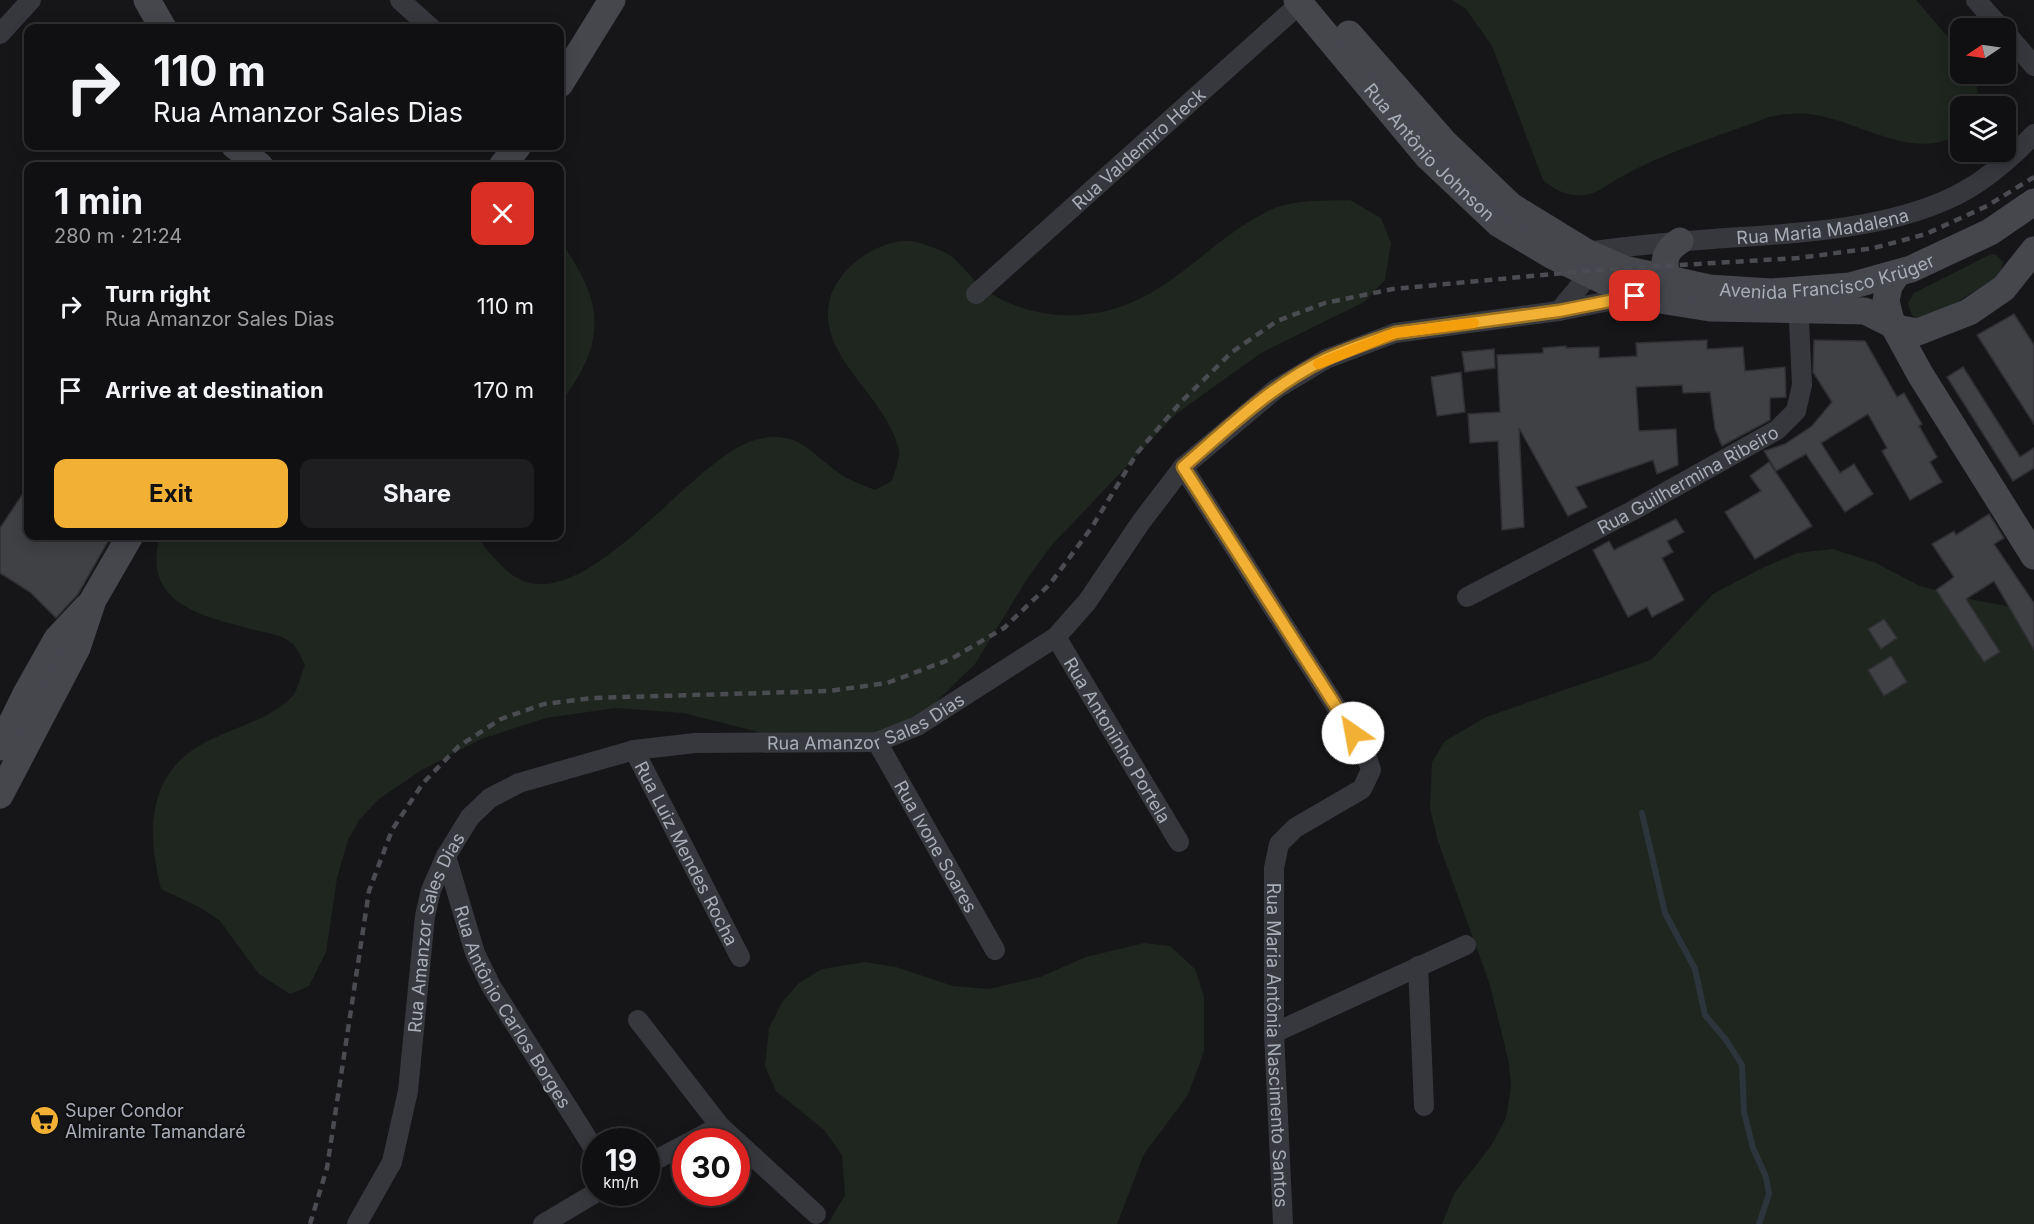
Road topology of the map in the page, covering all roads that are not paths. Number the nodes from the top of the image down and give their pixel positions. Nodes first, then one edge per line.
1 (31, 0) edge
2 (400, 0) edge
3 (612, 0) edge
4 (1977, 0) edge
5 (1305, 1) edge
6 (1992, 18) edge
7 (427, 24) edge
8 (0, 34) edge
9 (2016, 45) edge
10 (2034, 66) edge
11 (564, 78) edge
12 (2034, 134) edge
13 (240, 150) edge
14 (515, 150) edge
15 (255, 162) edge
16 (504, 162) edge
17 (2034, 202) edge
18 (1990, 232) junction
19 (1680, 242) junction
20 (2034, 250) edge
21 (1594, 263) junction
22 (1897, 274) junction
23 (2015, 275) junction
24 (1669, 279) junction
25 (975, 294) dead end
26 (1635, 296) junction
27 (1798, 301) junction
28 (1559, 311) junction
29 (1891, 321) junction
30 (1922, 331) junction
31 (1920, 374) junction
32 (1183, 467) junction
33 (128, 540) edge
34 (2034, 556) edge
35 (1467, 597) dead end
36 (1056, 637) junction
37 (877, 742) junction
38 (634, 750) junction
39 (6, 752) edge
40 (0, 795) edge
41 (1179, 842) dead end
42 (446, 856) junction
43 (1466, 945) dead end
44 (995, 950) dead end
45 (741, 957) dead end
46 (1418, 966) junction
47 (638, 1020) dead end
48 (1274, 1033) junction
49 (1424, 1106) dead end
50 (720, 1125) junction
51 (715, 1128) edge
52 (582, 1130) edge
53 (582, 1201) edge
54 (816, 1214) dead end
55 (357, 1224) edge
56 (543, 1224) edge
57 (1283, 1224) edge

1 - 8 street
2 - 7 street
3 - 11 main road
4 - 6 street
5 - 21 main road, Rua Antônio Johnson
5 - 25 street, Rua Valdemiro Heck
9 - 10 street
12 - 19 street, Rua Maria Madalena
13 - 15 main road
14 - 16 main road
17 - 18 main road, Avenida Francisco Krüger
18 - 22 main road, Avenida Francisco Krüger
18 - 23 main road
19 - 21 street, Rua Maria Madalena
19 - 24 main road
20 - 23 main road
21 - 24 main road, Avenida Francisco Krüger
21 - 26 main road, Avenida Francisco Krüger
21 - 28 street
22 - 27 main road, Avenida Francisco Krüger
22 - 29 main road
23 - 30 main road
24 - 27 main road, Avenida Francisco Krüger
26 - 27 main road, Avenida Francisco Krüger
26 - 28 street, Rua Amanzor Sales Dias
27 - 29 main road, Avenida Francisco Krüger
27 - 35 street, Rua Guilhermina Ribeiro
28 - 32 street, Rua Amanzor Sales Dias
29 - 30 main road, Avenida Francisco Krüger
29 - 31 main road
30 - 31 main road
31 - 34 main road
32 - 36 street, Rua Amanzor Sales Dias
32 - 48 street, Rua Maria Antônia Nascimento Santos
33 - 39 main road
36 - 37 street, Rua Amanzor Sales Dias
36 - 41 street, Rua Antoninho Portela
37 - 38 street, Rua Amanzor Sales Dias
37 - 44 street, Rua Ivone Soares
38 - 42 street, Rua Amanzor Sales Dias
38 - 45 street, Rua Luiz Mendes Rocha
39 - 40 main road
42 - 52 street, Rua Antônio Carlos Borges
42 - 55 street, Rua Amanzor Sales Dias
43 - 46 street
46 - 48 street
46 - 49 street
47 - 50 street
48 - 57 street, Rua Maria Antônia Nascimento Santos
50 - 51 street
50 - 54 street
53 - 56 street

